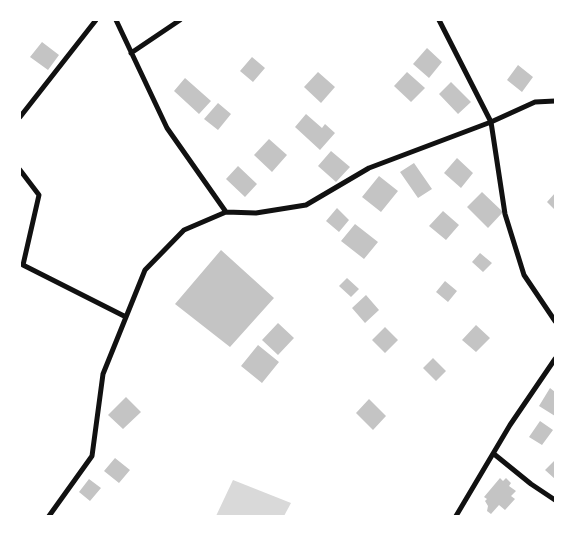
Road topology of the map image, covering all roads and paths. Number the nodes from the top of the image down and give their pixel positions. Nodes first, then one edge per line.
1 (96, 20) edge
2 (116, 20) edge
3 (180, 20) edge
4 (439, 20) edge
5 (131, 53) junction
6 (555, 101) edge
7 (20, 117) edge
8 (491, 122) junction
9 (20, 170) edge
10 (226, 212) junction
11 (126, 317) junction
12 (555, 321) edge
13 (555, 359) edge
14 (494, 454) junction
15 (555, 500) edge
16 (49, 516) edge
17 (456, 516) edge

1 - 7 street
2 - 5 street
3 - 5 street
4 - 8 street
5 - 10 street
6 - 8 street
8 - 10 street
8 - 12 street
9 - 11 street
10 - 11 street
11 - 16 street
13 - 14 street
14 - 15 street
14 - 17 street

